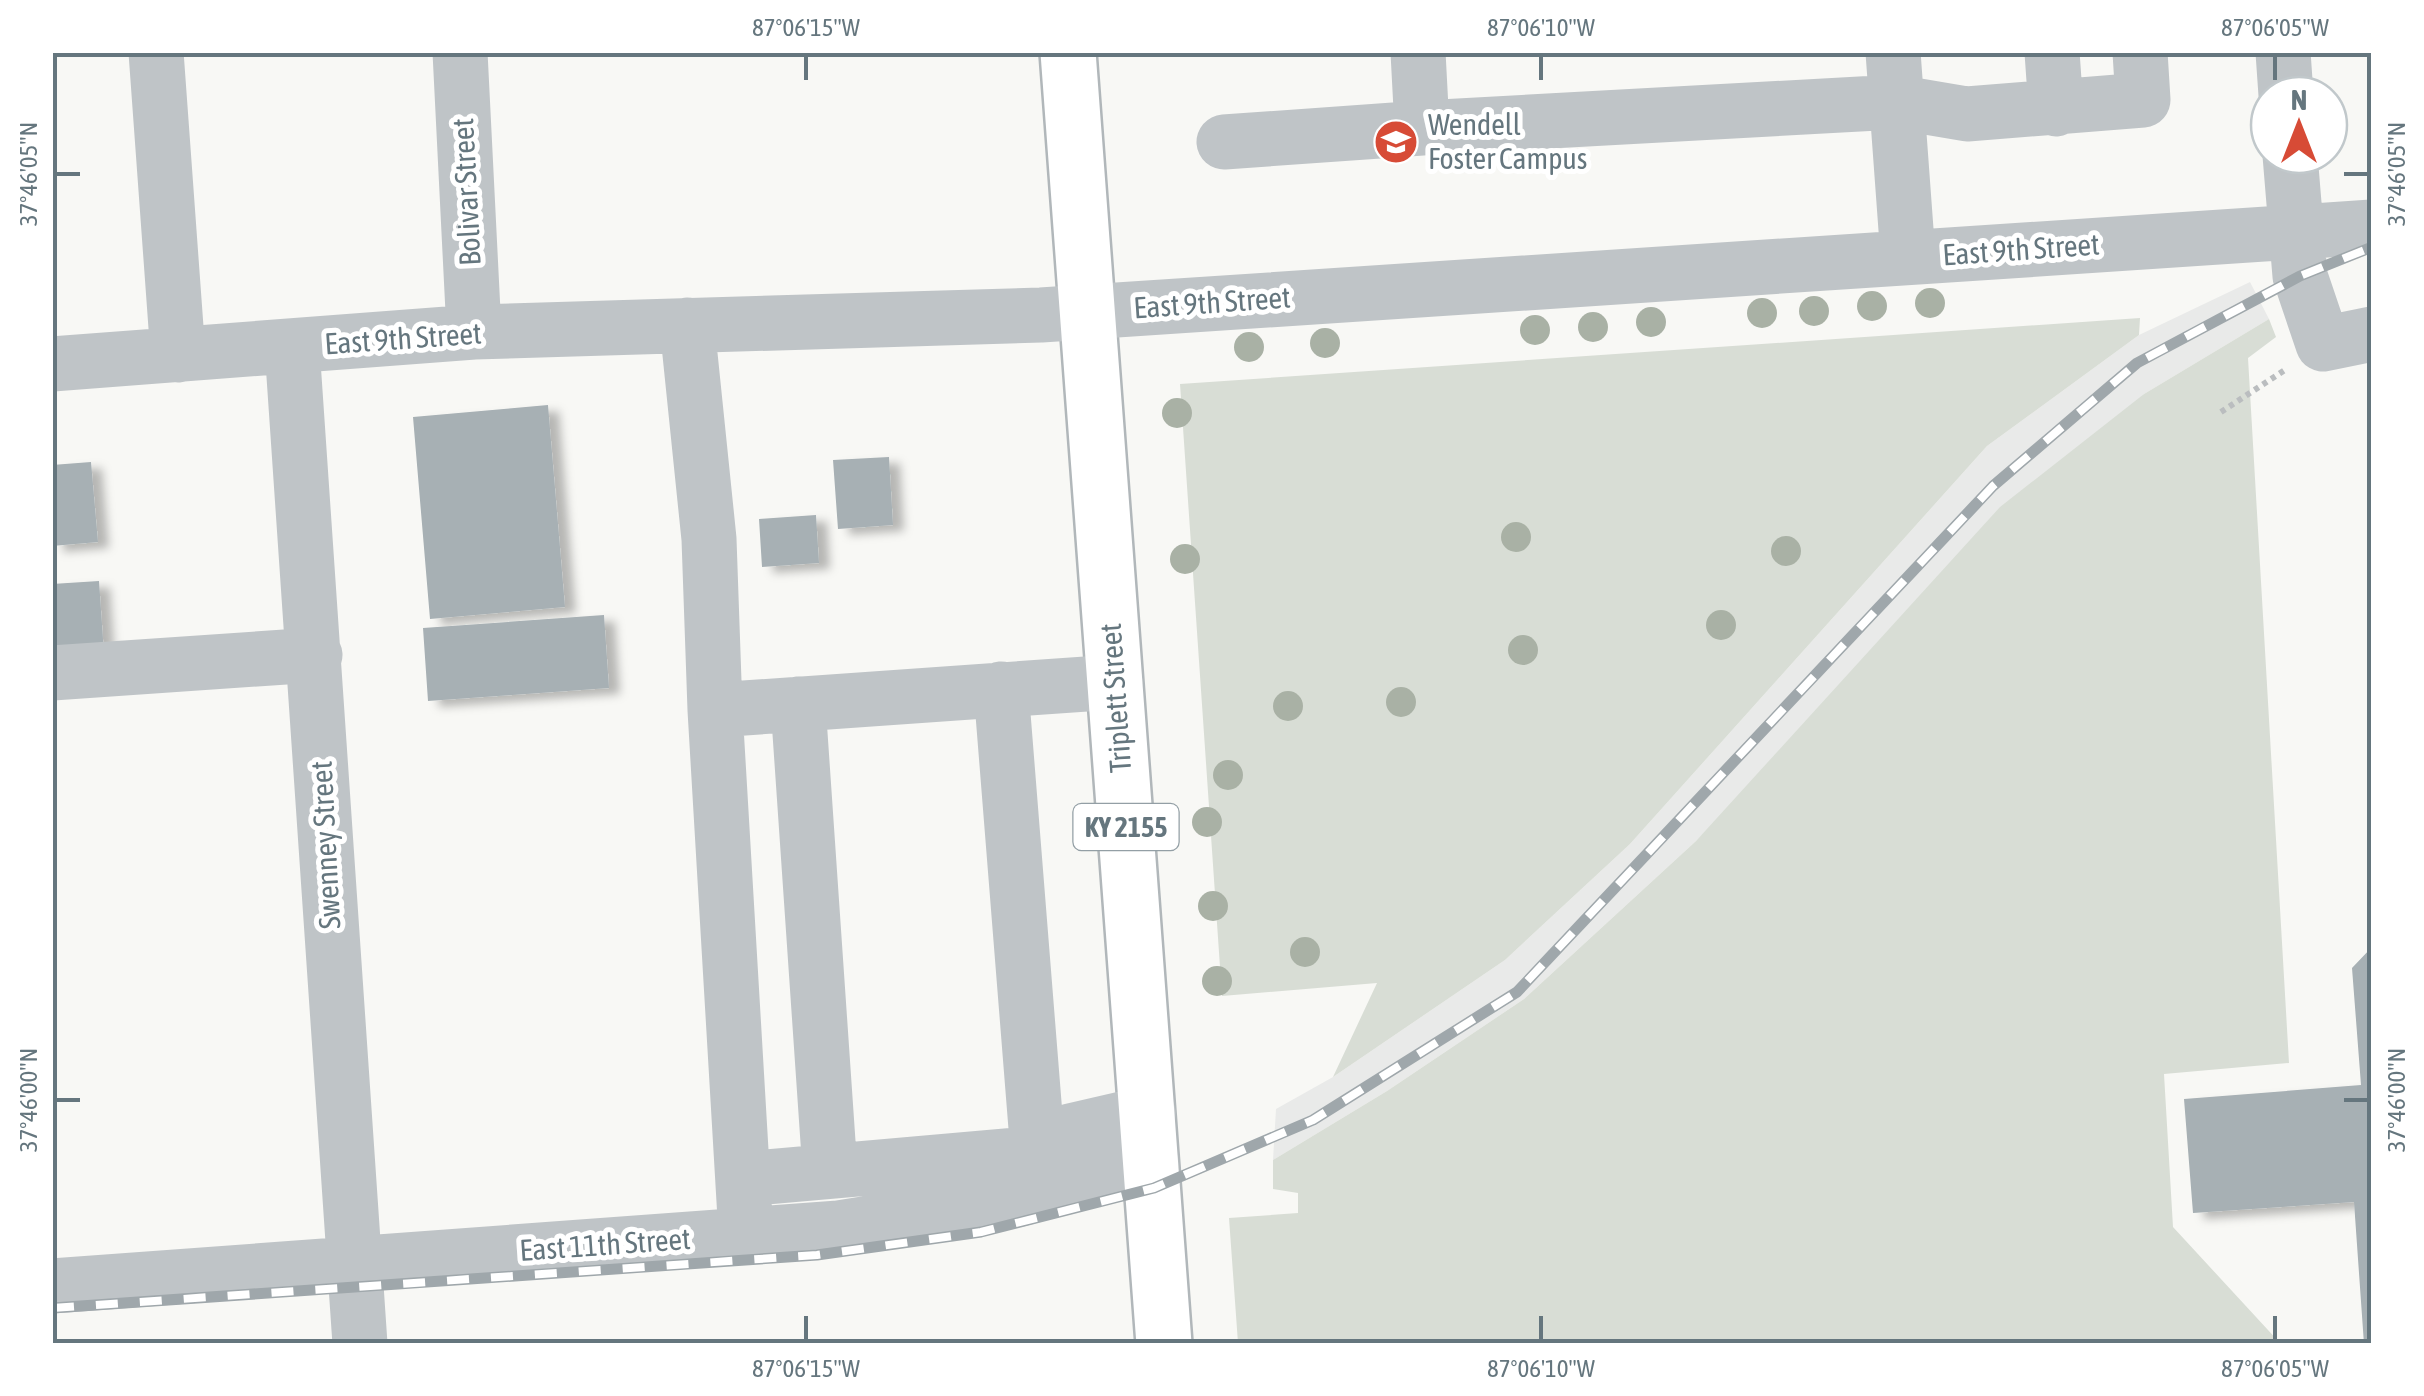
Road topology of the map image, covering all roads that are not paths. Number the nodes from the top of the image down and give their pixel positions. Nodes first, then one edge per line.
1 (156, 52) edge
2 (460, 52) edge
3 (1068, 52) edge
4 (1418, 52) edge
5 (2052, 52) edge
6 (2140, 52) edge
7 (1895, 77) edge
8 (2056, 109) junction
9 (1422, 128) junction
10 (1224, 142) dead end
11 (2291, 175) edge
12 (2372, 227) edge
13 (2295, 232) junction
14 (1908, 257) junction
15 (1086, 312) junction
16 (686, 326) junction
17 (474, 332) junction
18 (2347, 339) edge
19 (292, 348) junction
20 (178, 356) junction
21 (52, 364) edge
22 (315, 655) junction
23 (52, 673) edge
24 (1115, 682) junction
25 (1001, 689) junction
26 (798, 704) junction
27 (714, 710) junction
28 (1150, 1138) junction
29 (1038, 1154) junction
30 (830, 1172) junction
31 (744, 1180) junction
32 (925, 1188) junction
33 (746, 1235) junction
34 (354, 1263) junction
35 (52, 1286) edge
36 (360, 1344) edge
37 (1164, 1344) edge

1 - 20 street
2 - 17 street, Bolivar Street
3 - 15 main road, Triplett Street / KY 2155
4 - 9 street
5 - 8 street
6 - 8 street
7 - 8 street
7 - 9 street
7 - 14 street
9 - 10 street
11 - 13 street
12 - 13 street, East 9th Street
13 - 14 street, East 9th Street
13 - 18 street
14 - 15 street, East 9th Street
15 - 16 street, East 9th Street
15 - 24 main road, Triplett Street / KY 2155
16 - 17 street, East 9th Street
16 - 27 street
17 - 19 street, East 9th Street
19 - 20 street, East 9th Street
19 - 22 street, Swenney Street
20 - 21 street, East 9th Street
22 - 23 street
22 - 34 street, Swenney Street
24 - 25 street
24 - 28 main road, Triplett Street / KY 2155
25 - 26 street
25 - 29 street
26 - 27 street
26 - 30 street
27 - 31 street
28 - 29 street
28 - 32 street, East 11th Street
28 - 37 main road, Triplett Street / KY 2155
29 - 32 street
30 - 31 street
30 - 32 street
31 - 33 street
32 - 33 street, East 11th Street
33 - 34 street, East 11th Street
34 - 35 street, East 11th Street
34 - 36 street, Swenney Street

